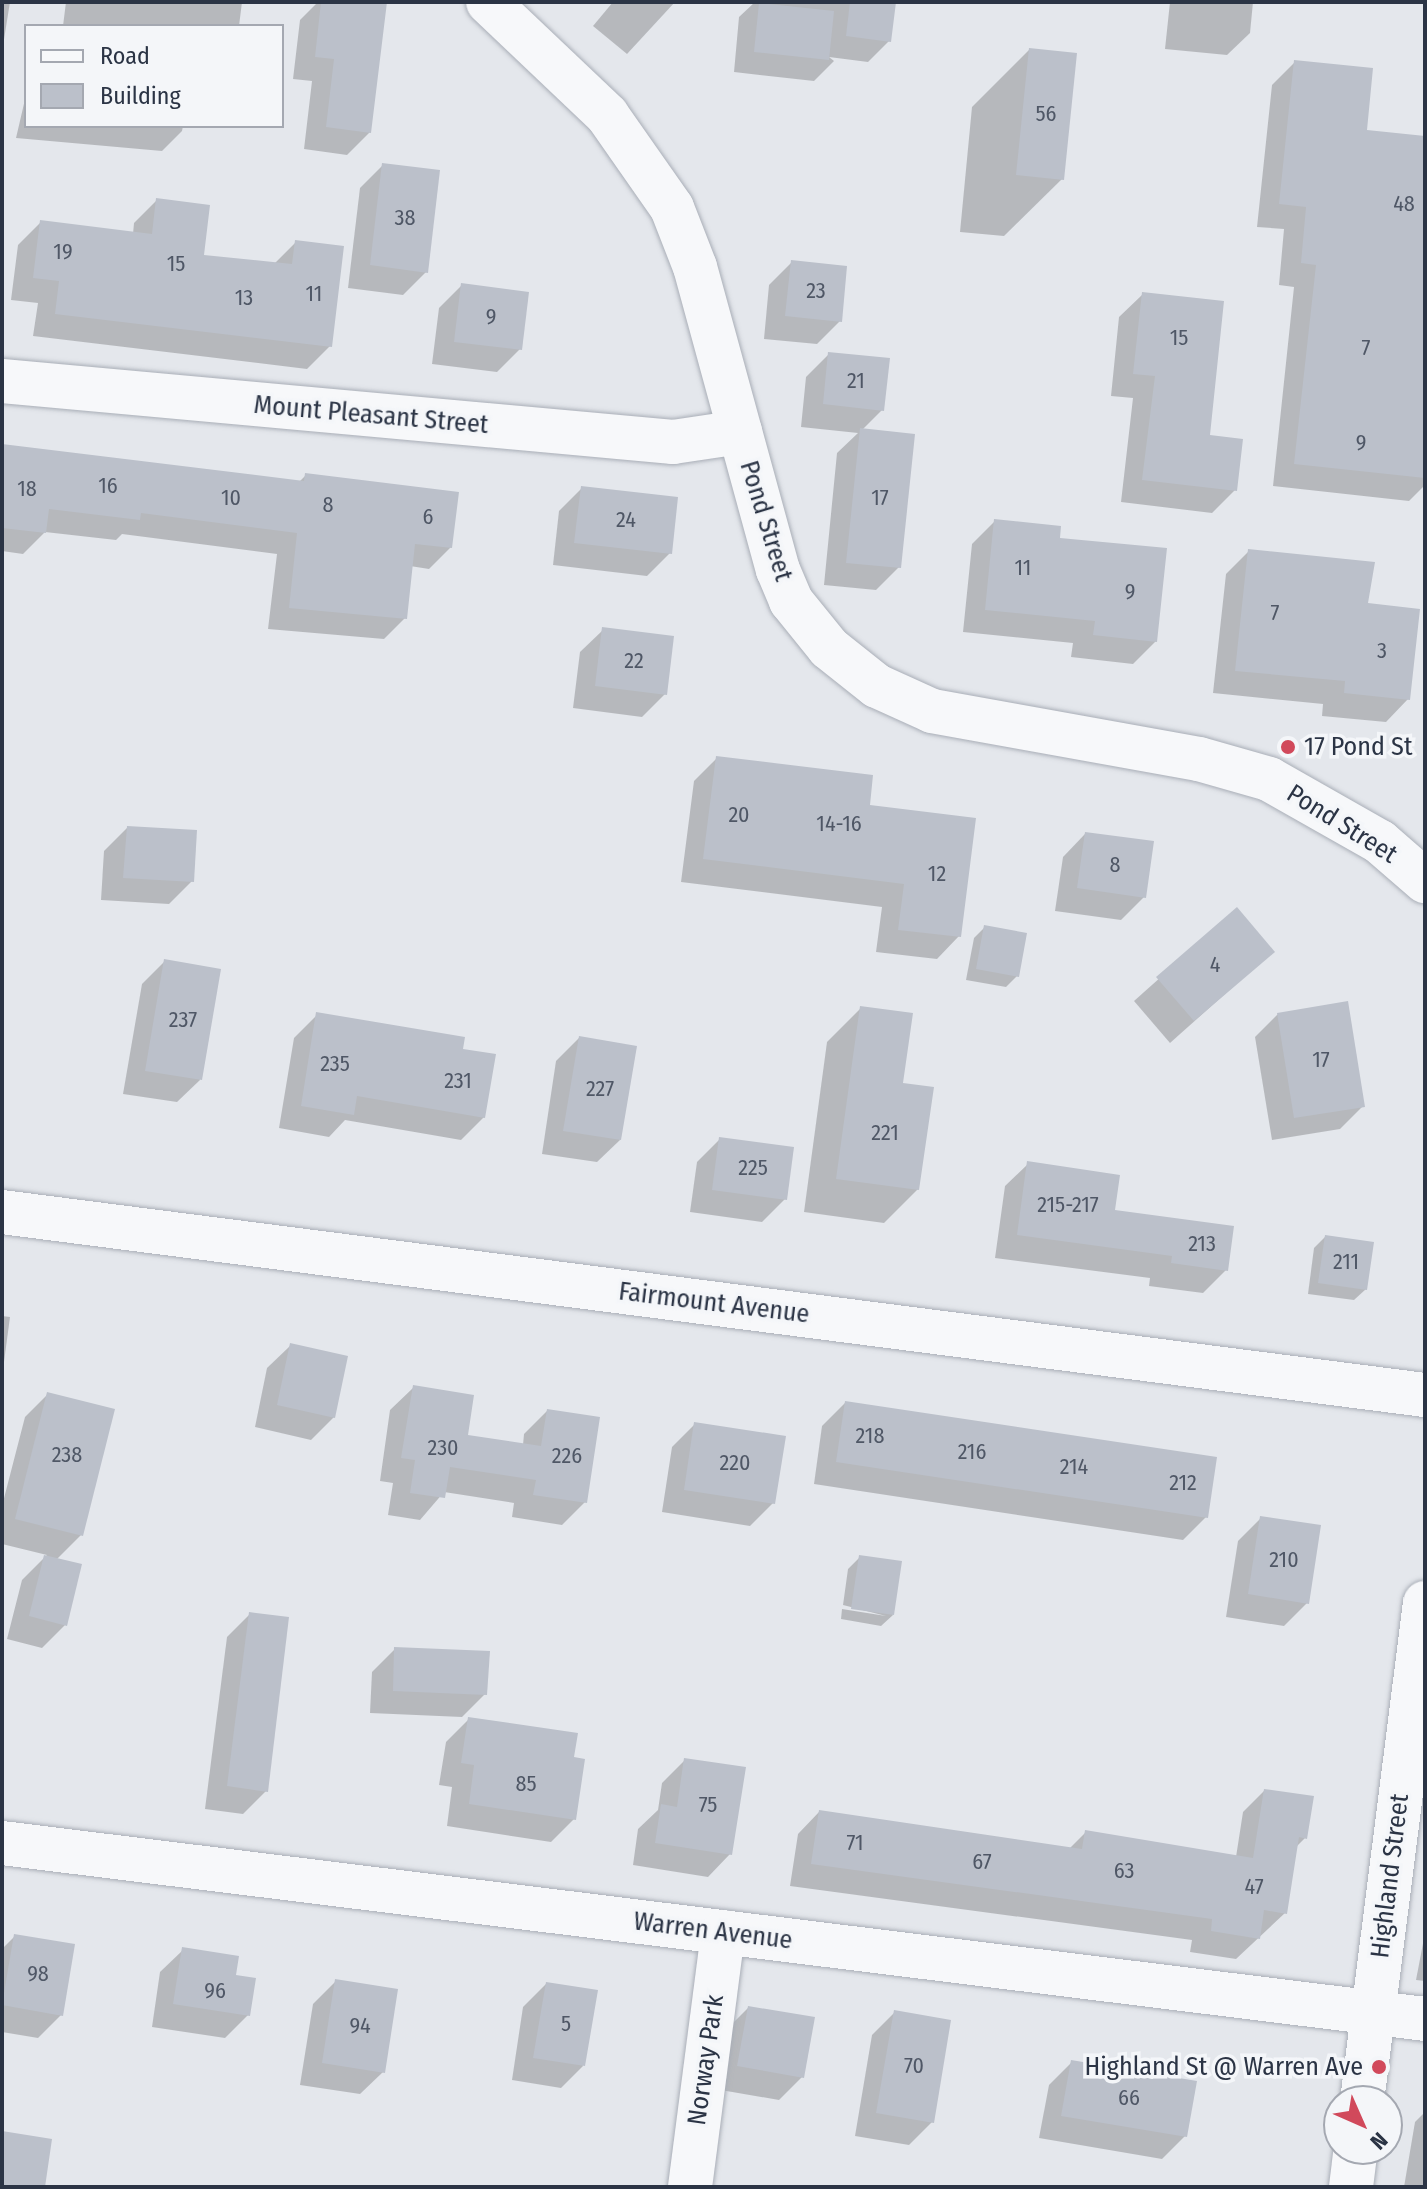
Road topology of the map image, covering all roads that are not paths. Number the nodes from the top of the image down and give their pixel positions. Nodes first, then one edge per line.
1 (488, 2) edge
2 (2, 381) edge
3 (740, 432) junction
4 (1425, 881) edge
5 (2, 1212) edge
6 (1425, 1395) edge
7 (1425, 1603) edge
8 (2, 1843) edge
9 (723, 1932) junction
10 (1373, 2012) junction
11 (1425, 2019) edge
12 (1364, 2085) edge
13 (1354, 2165) edge
14 (690, 2187) edge
15 (1351, 2187) edge

1 - 3 street, Pond Street
2 - 3 street, Mount Pleasant Street
3 - 4 street, Pond Street
5 - 6 street, Fairmount Avenue
7 - 10 street, Highland Street
8 - 9 street, Warren Avenue
9 - 10 street, Warren Avenue
9 - 14 street, Norway Park
10 - 11 street, Warren Avenue
10 - 12 street, Highland Street
13 - 15 street

